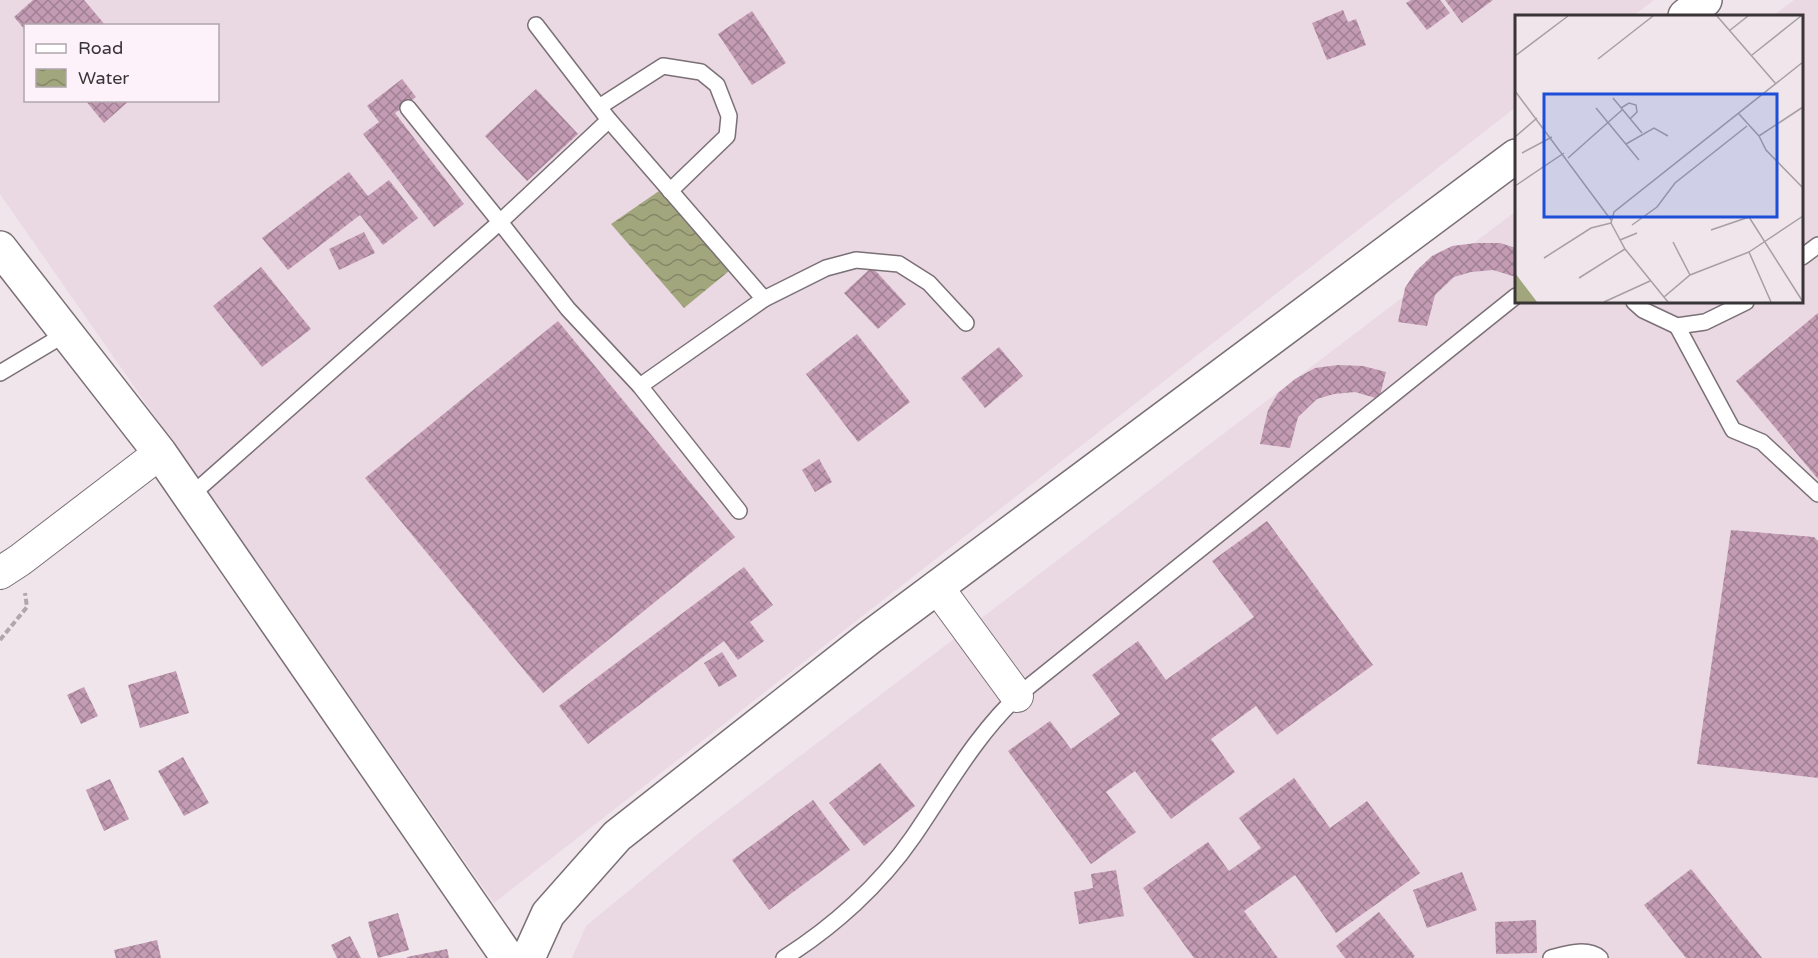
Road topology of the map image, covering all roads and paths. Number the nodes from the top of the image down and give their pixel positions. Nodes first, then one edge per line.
1 (1705, 0) edge
2 (1686, 15) edge
3 (537, 25) dead end
4 (599, 107) junction
5 (408, 108) dead end
6 (609, 120) junction
7 (1515, 157) edge
8 (670, 191) junction
9 (500, 222) junction
10 (1818, 245) edge
11 (0, 248) edge
12 (1803, 257) edge
13 (1515, 297) edge
14 (764, 298) junction
15 (1635, 303) edge
16 (1744, 303) edge
17 (966, 323) dead end
18 (1677, 326) junction
19 (67, 333) junction
20 (0, 373) edge
21 (640, 386) junction
22 (160, 453) junction
23 (1818, 494) edge
24 (189, 497) junction
25 (739, 511) dead end
26 (10, 566) edge
27 (938, 587) junction
28 (0, 640) edge
29 (1017, 696) junction
30 (508, 958) edge
31 (528, 958) edge
32 (784, 958) edge
33 (1551, 958) edge
34 (1600, 958) edge

1 - 2 main road
3 - 4 lane
4 - 6 lane
4 - 8 lane
5 - 9 lane
6 - 8 lane
6 - 9 lane
7 - 27 main road
8 - 14 lane
9 - 21 lane
9 - 24 lane
10 - 12 lane
11 - 19 main road
13 - 29 lane
14 - 17 lane
14 - 21 lane
15 - 18 lane
16 - 18 lane
18 - 23 lane
19 - 20 lane
19 - 22 main road
21 - 25 lane
22 - 24 main road
22 - 26 street
24 - 30 main road
26 - 28 path
27 - 29 street
27 - 31 main road
29 - 32 lane
33 - 34 lane

